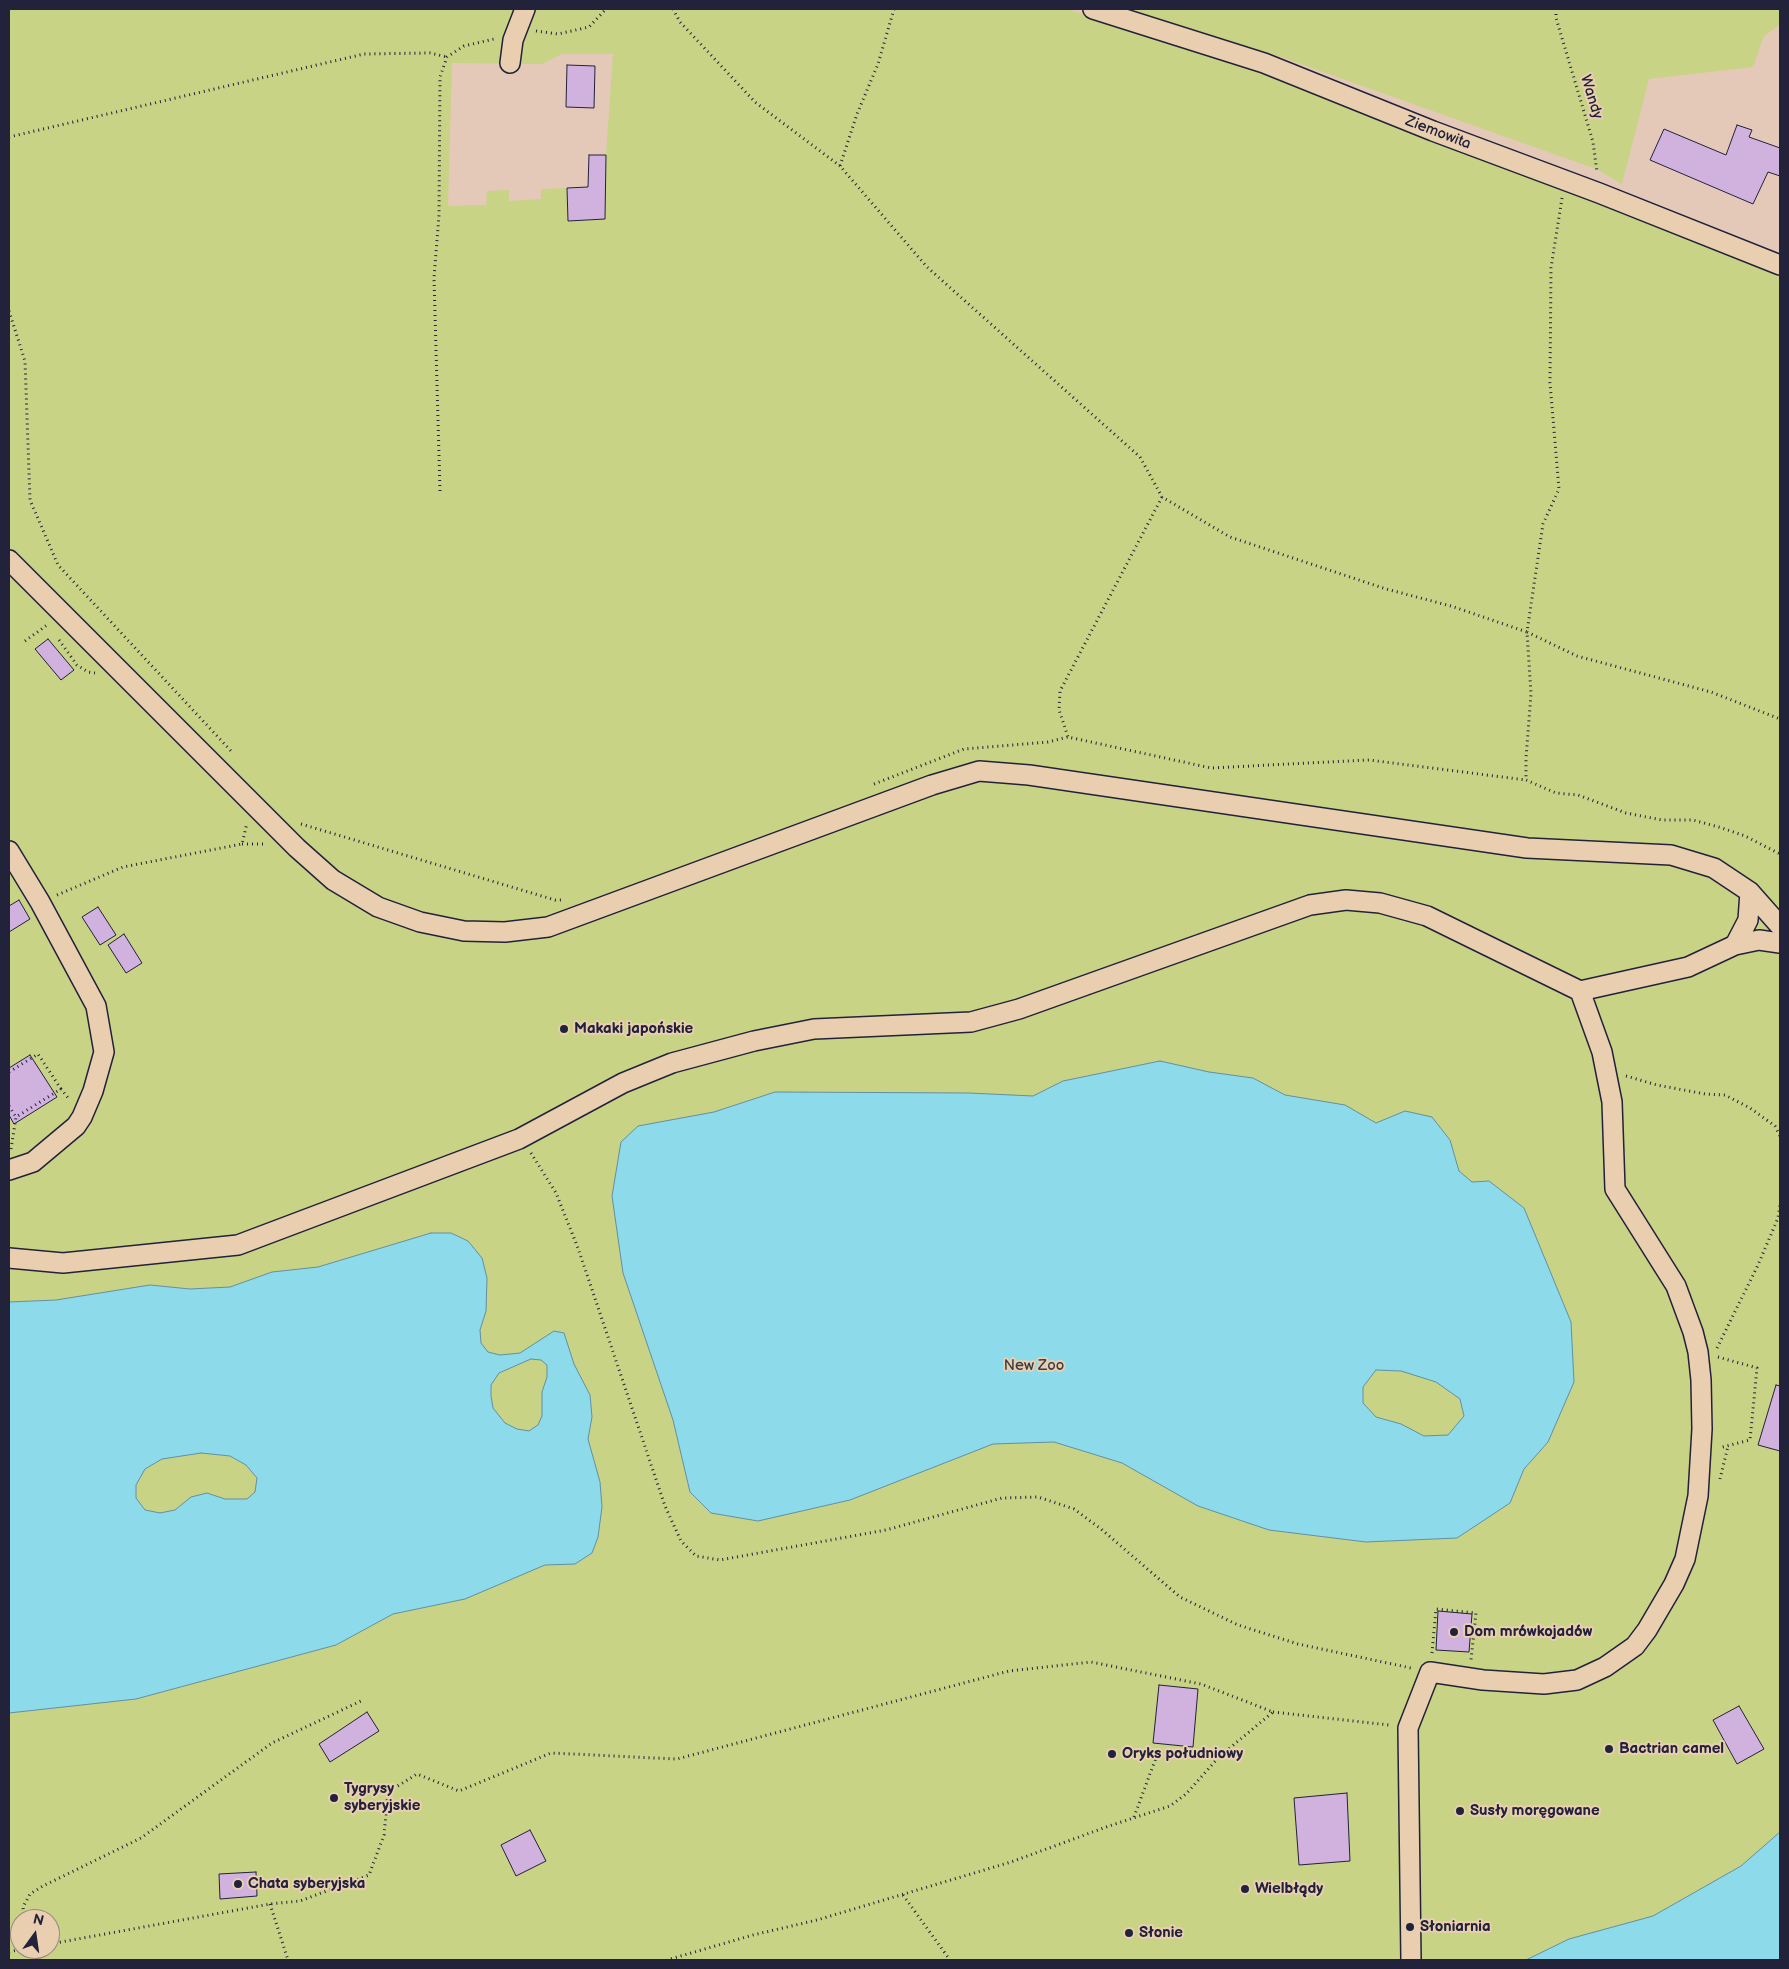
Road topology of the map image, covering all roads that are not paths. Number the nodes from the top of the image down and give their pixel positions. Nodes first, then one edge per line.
1 (525, 9) edge
2 (1093, 9) edge
3 (510, 63) dead end
4 (1780, 266) edge
5 (9, 560) edge
6 (9, 851) edge
7 (1750, 892) junction
8 (1780, 926) edge
9 (1780, 943) edge
10 (1735, 945) junction
11 (1580, 991) junction
12 (9, 1170) edge
13 (9, 1258) edge
14 (1410, 1960) edge

1 - 3 street
2 - 4 street, Ziemowita
5 - 7 street
6 - 12 street
7 - 8 street
7 - 10 street
9 - 10 street
10 - 11 street
11 - 13 street
11 - 14 street

